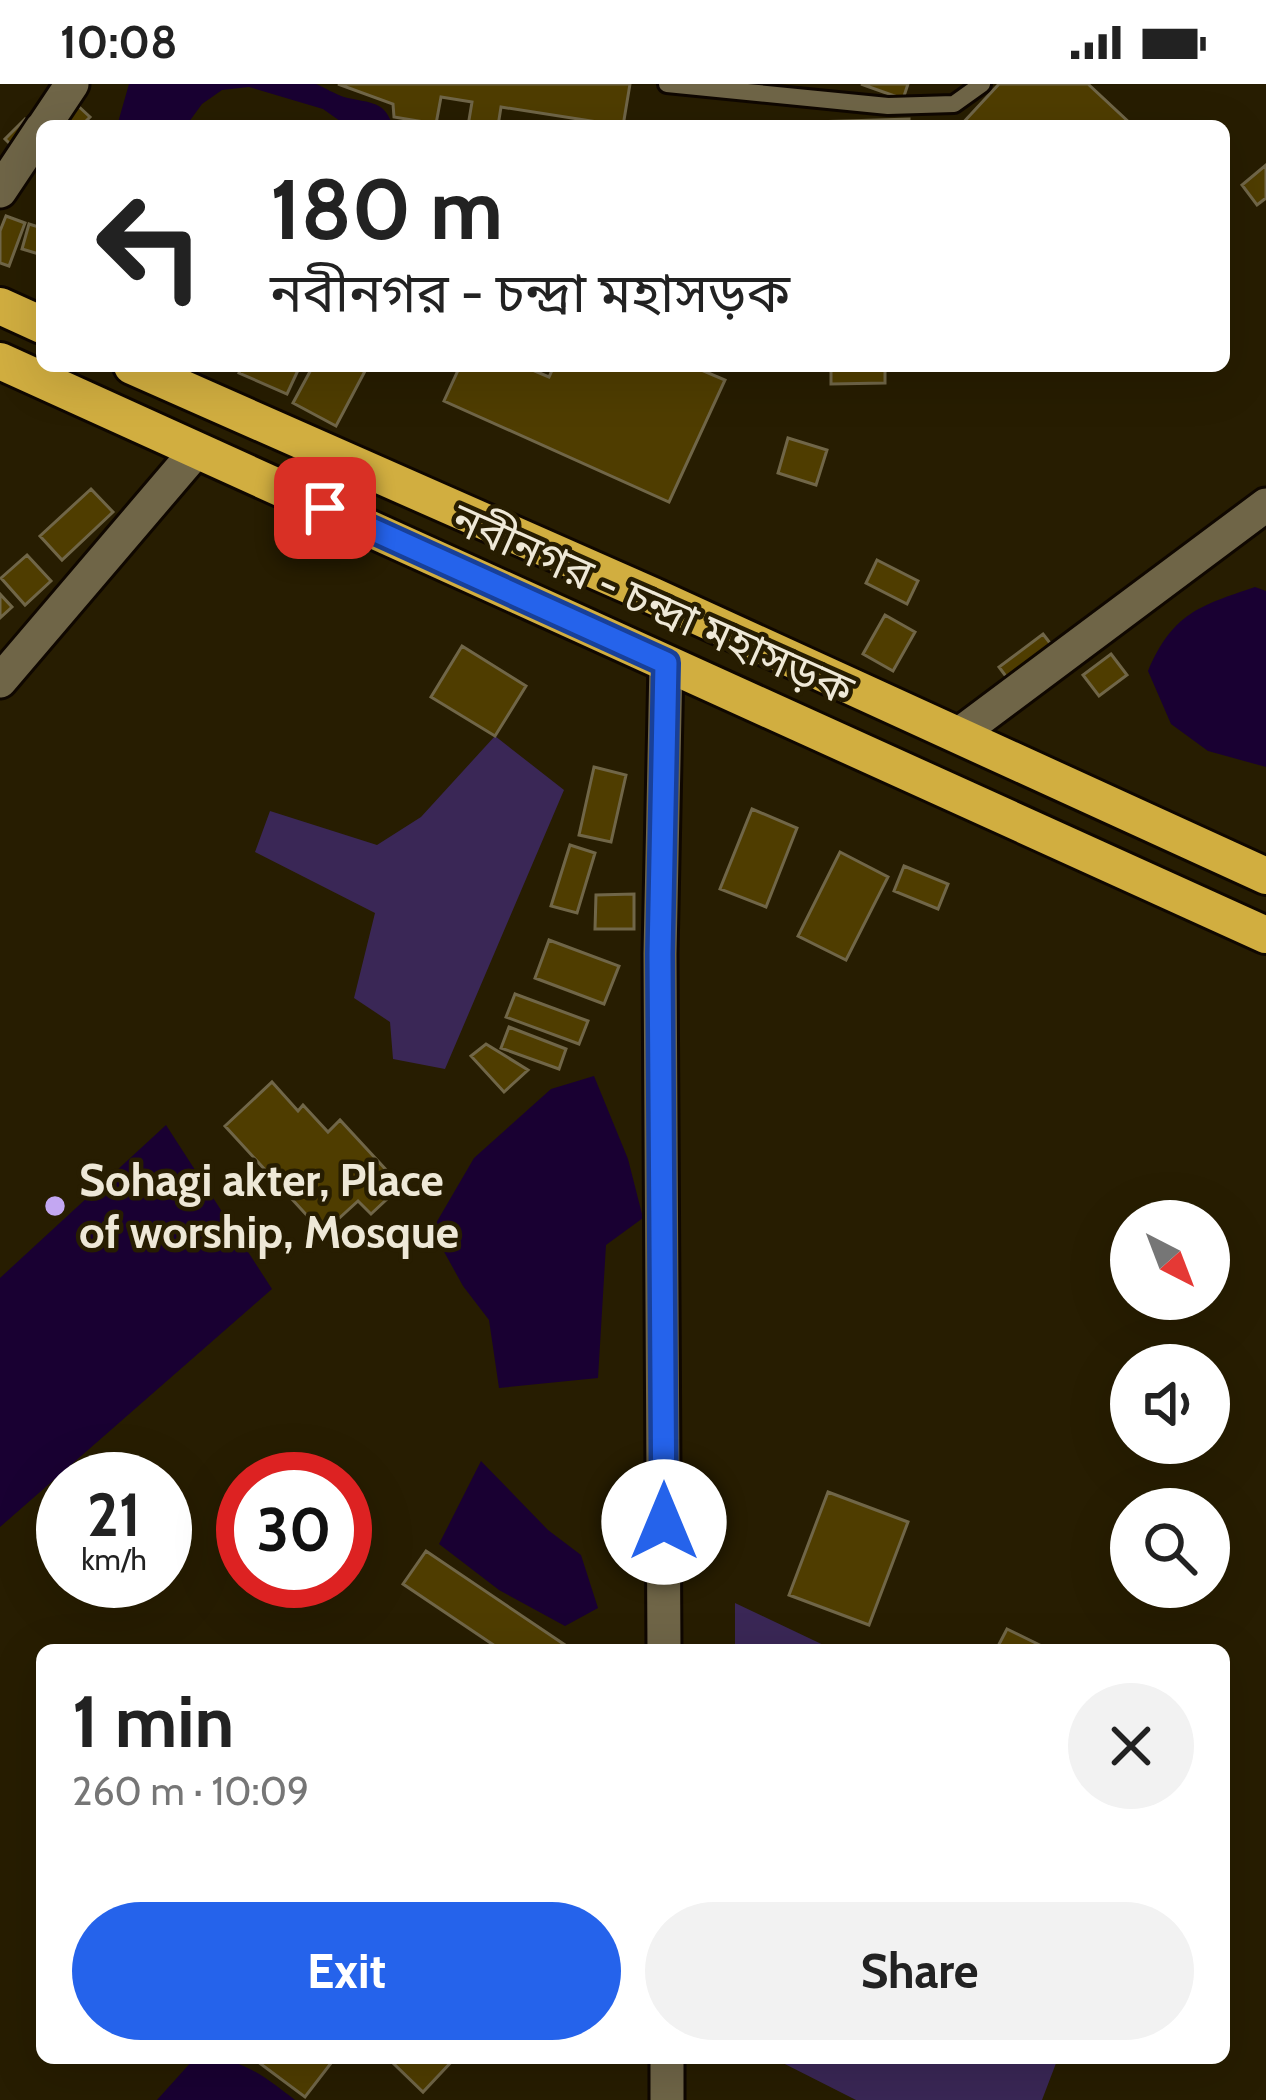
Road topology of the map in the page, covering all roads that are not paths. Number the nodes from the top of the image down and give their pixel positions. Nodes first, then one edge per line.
1 (72, 84) edge
2 (667, 84) edge
3 (982, 84) edge
4 (48, 120) edge
5 (36, 137) edge
6 (0, 191) edge
7 (0, 306) edge
8 (36, 322) edge
9 (0, 361) edge
10 (146, 372) edge
11 (197, 449) junction
12 (1266, 505) edge
13 (666, 663) junction
14 (0, 681) edge
15 (958, 735) junction
16 (1266, 876) edge
17 (1266, 935) edge
18 (664, 1644) edge
19 (667, 2064) edge
20 (667, 2100) edge

1 - 4 street
2 - 3 lane
5 - 6 street
7 - 8 highway
9 - 11 highway, নবীনগর - চন্দ্রা মহাসড়ক
10 - 15 highway, নবীনগর - চন্দ্রা মহাসড়ক
11 - 13 highway, নবীনগর - চন্দ্রা মহাসড়ক
11 - 14 street
12 - 15 street
13 - 17 highway, নবীনগর - চন্দ্রা মহাসড়ক
13 - 18 street
15 - 16 highway, নবীনগর - চন্দ্রা মহাসড়ক
19 - 20 street

